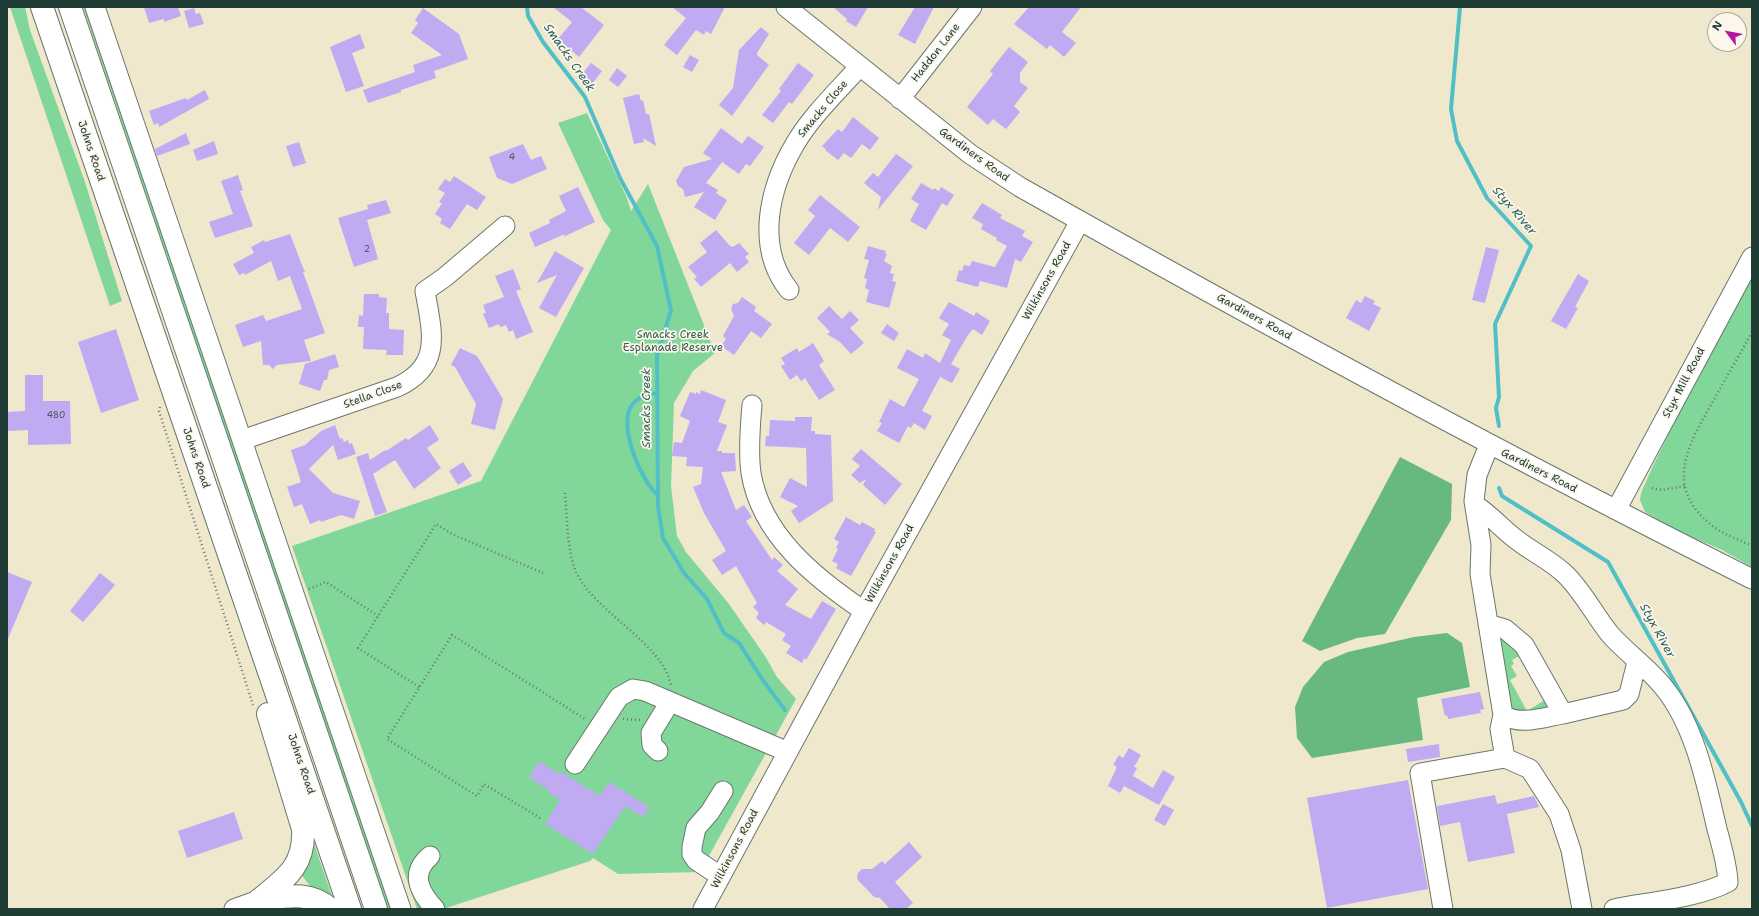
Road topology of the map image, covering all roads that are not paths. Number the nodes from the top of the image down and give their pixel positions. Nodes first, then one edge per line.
1 (42, 7) edge
2 (70, 7) edge
3 (94, 7) edge
4 (786, 7) edge
5 (972, 7) edge
6 (860, 66) junction
7 (69, 85) junction
8 (900, 99) junction
9 (1080, 221) junction
10 (505, 226) dead end
11 (1752, 257) edge
12 (789, 290) dead end
13 (752, 405) dead end
14 (242, 440) junction
15 (1489, 444) junction
16 (1475, 505) junction
17 (1616, 510) junction
18 (1752, 579) edge
19 (864, 611) junction
20 (1488, 624) junction
21 (1637, 662) junction
22 (670, 702) junction
23 (1563, 714) junction
24 (1504, 715) junction
25 (658, 751) dead end
26 (788, 752) junction
27 (1505, 758) junction
28 (575, 764) dead end
29 (723, 791) dead end
30 (430, 856) dead end
31 (720, 876) junction
32 (259, 900) junction
33 (234, 909) edge
34 (330, 909) edge
35 (350, 909) edge
36 (376, 909) edge
37 (401, 909) edge
38 (435, 909) edge
39 (703, 909) edge
40 (1443, 909) edge
41 (1582, 909) edge
42 (1614, 909) edge

1 - 7 highway, Johns Road
2 - 36 highway
3 - 14 street
4 - 6 street, Gardiners Road
5 - 8 street, Haddon Lane
6 - 8 street, Gardiners Road
6 - 12 street, Smacks Close
7 - 32 highway
7 - 35 highway, Johns Road
8 - 9 street, Gardiners Road
9 - 15 street, Gardiners Road
9 - 19 street, Wilkinsons Road
10 - 14 street, Stella Close
11 - 17 street, Styx Mill Road
13 - 19 street
14 - 37 street
15 - 16 street
15 - 17 street, Gardiners Road
16 - 20 street
16 - 21 street
17 - 18 street, Gardiners Road
19 - 26 street, Wilkinsons Road
20 - 23 street
20 - 24 street
21 - 23 street
21 - 42 street
22 - 25 street
22 - 26 street
22 - 28 street
23 - 24 street
24 - 27 street
26 - 31 street, Wilkinsons Road
27 - 40 street
27 - 41 street
29 - 31 street
30 - 38 street
31 - 39 street, Wilkinsons Road
32 - 33 street
32 - 34 highway

